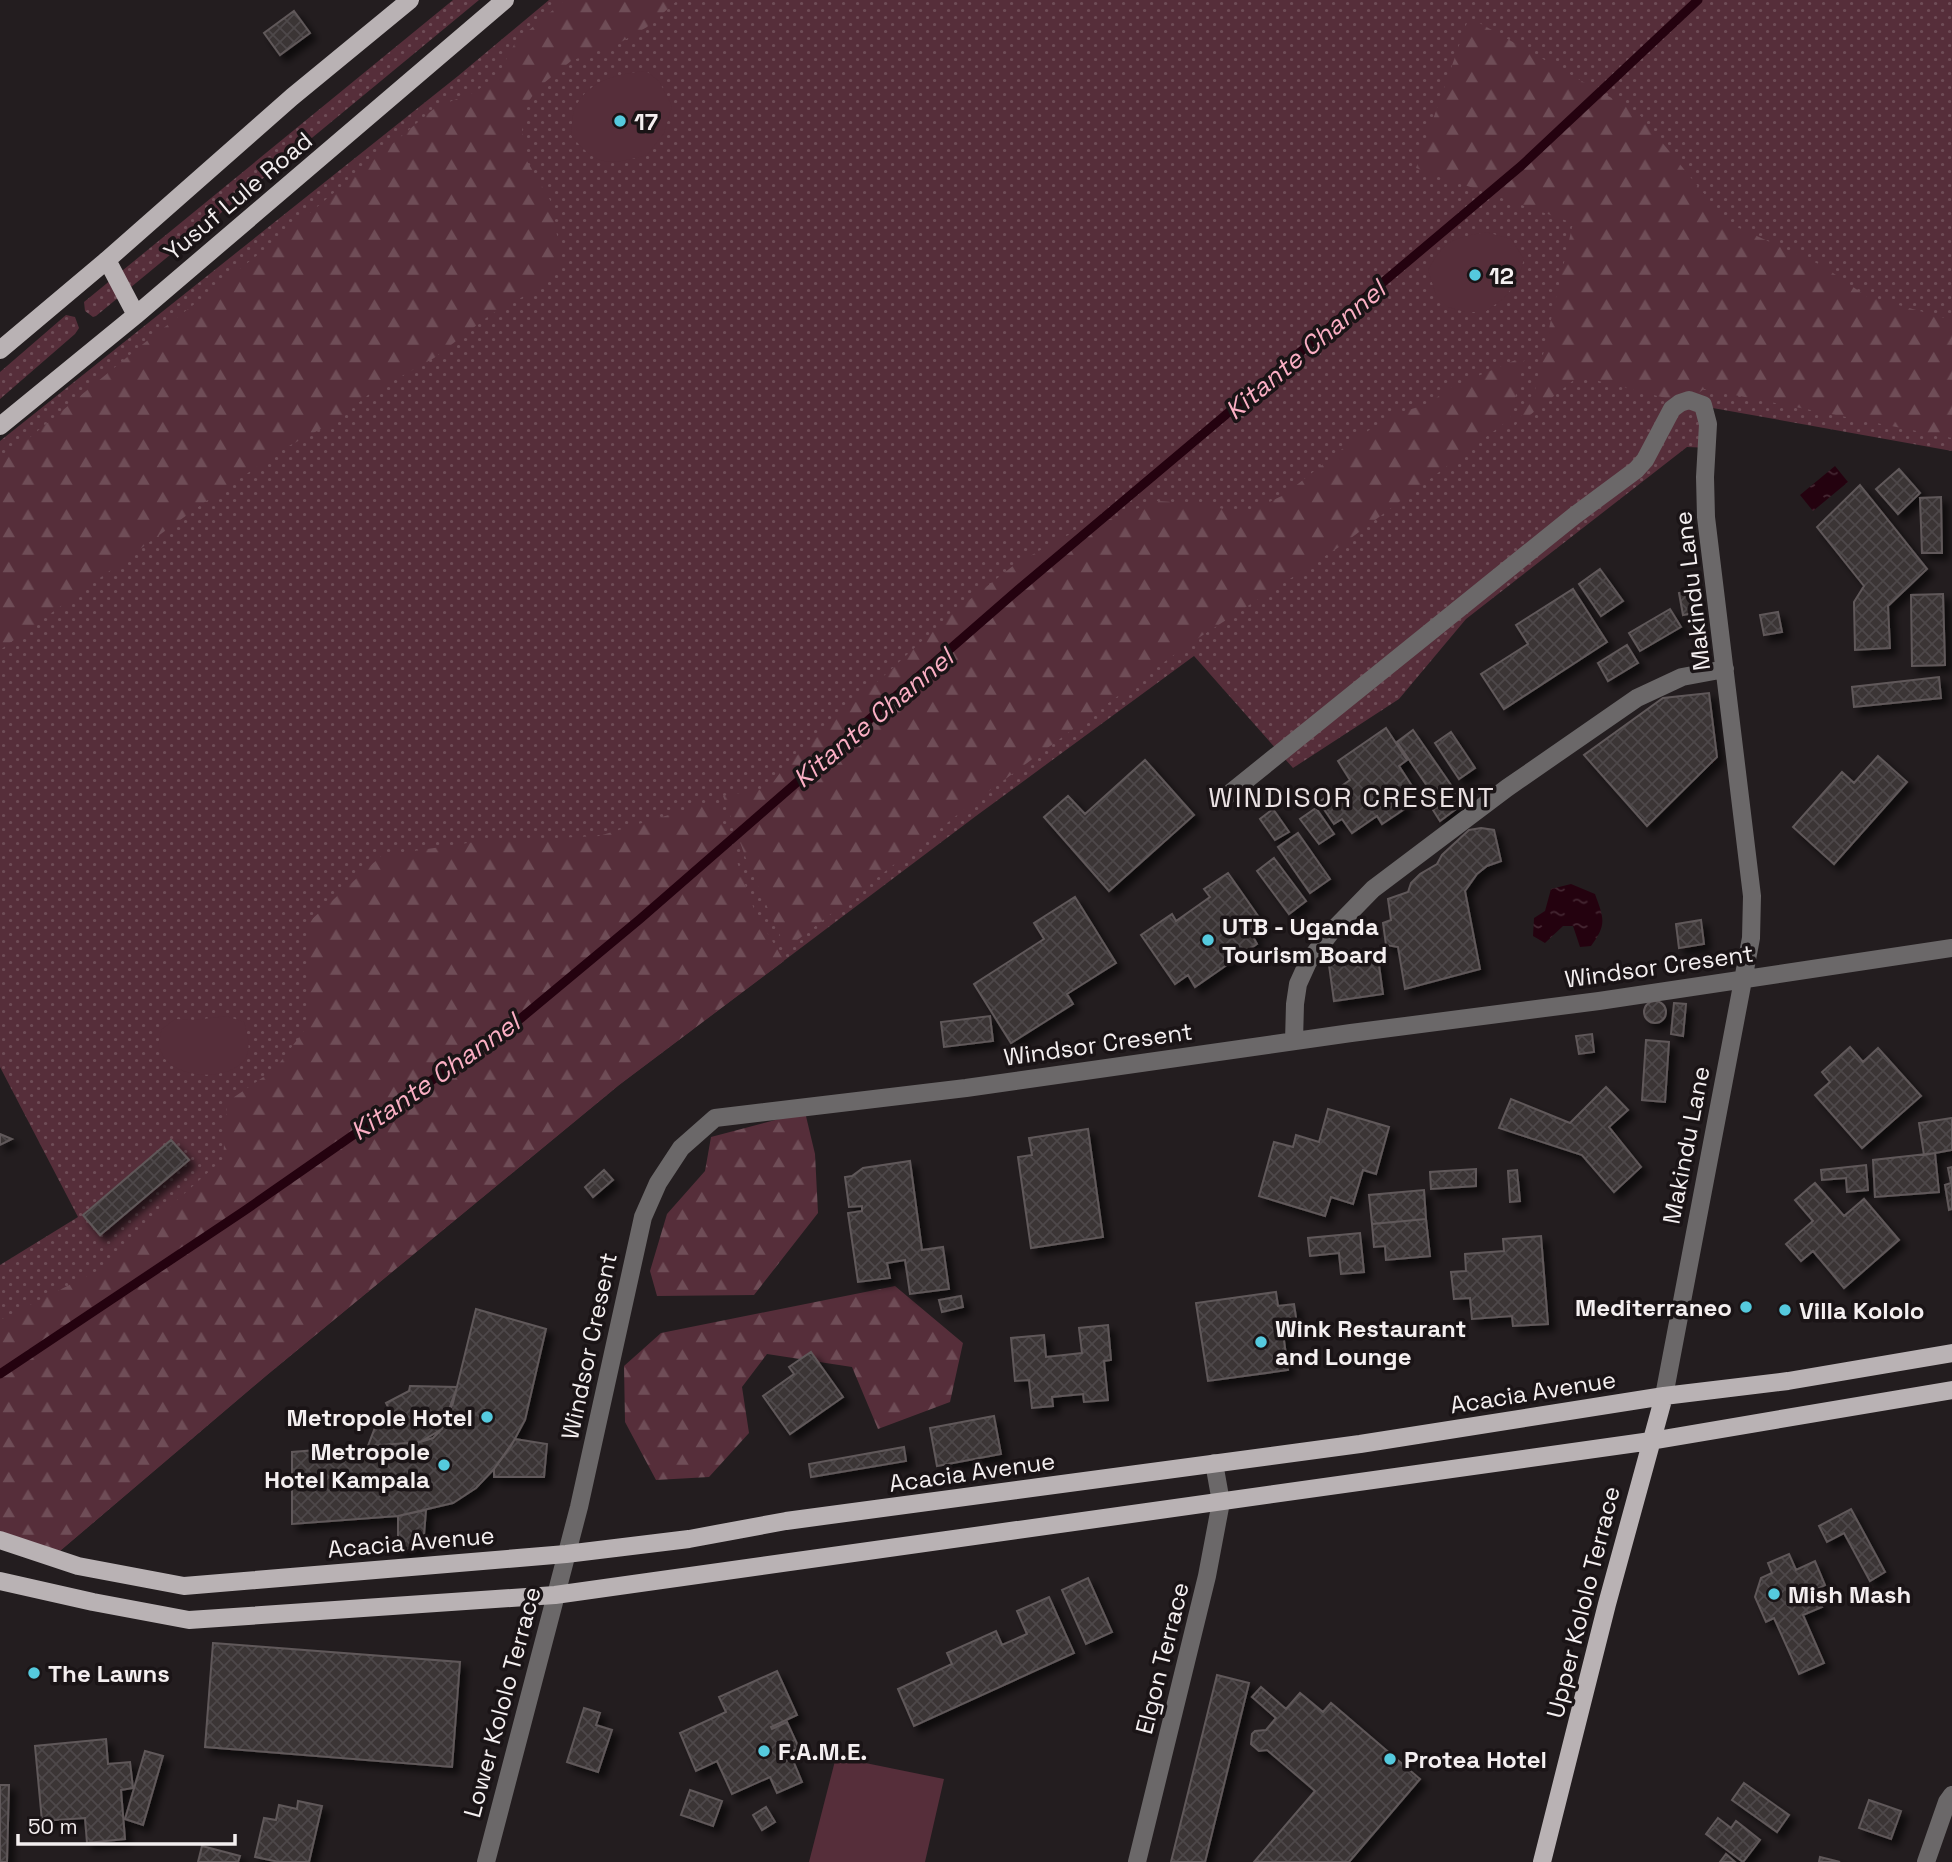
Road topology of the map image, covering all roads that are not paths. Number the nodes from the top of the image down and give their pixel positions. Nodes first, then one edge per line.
1 (410, 0) edge
2 (505, 0) edge
3 (107, 260) junction
4 (136, 315) junction
5 (0, 349) edge
6 (0, 426) edge
7 (1725, 669) junction
8 (1224, 798) dead end
9 (1952, 948) edge
10 (1743, 979) junction
11 (1294, 1041) junction
12 (1952, 1353) edge
13 (1952, 1390) edge
14 (1664, 1396) junction
15 (1651, 1441) junction
16 (1214, 1463) junction
17 (1221, 1502) junction
18 (0, 1541) edge
19 (566, 1554) junction
20 (0, 1581) edge
21 (555, 1595) junction
22 (1952, 1795) edge
23 (486, 1862) edge
24 (1137, 1862) edge
25 (1542, 1862) edge
26 (1926, 1862) edge

1 - 3 main road, Yusuf Lule Road
2 - 4 main road, Yusuf Lule Road
3 - 4 main road
3 - 5 main road, Yusuf Lule Road
4 - 6 main road, Yusuf Lule Road
7 - 8 street, Makindu Lane
7 - 10 street, Makindu Lane
7 - 11 street
9 - 10 street, Windsor Cresent
10 - 11 street, Windsor Cresent
10 - 14 street, Makindu Lane
11 - 19 street, Windsor Cresent
12 - 14 main road, Acacia Avenue
13 - 15 main road
14 - 15 main road, Upper Kololo Terrace
14 - 16 main road, Acacia Avenue
15 - 17 main road
15 - 25 main road, Upper Kololo Terrace
16 - 17 street, Elgon Terrace
16 - 19 main road, Acacia Avenue
17 - 21 main road
17 - 24 street, Elgon Terrace
18 - 19 main road, Acacia Avenue
19 - 21 street, Lower Kololo Terrace
20 - 21 main road
21 - 23 street, Lower Kololo Terrace
22 - 26 street

